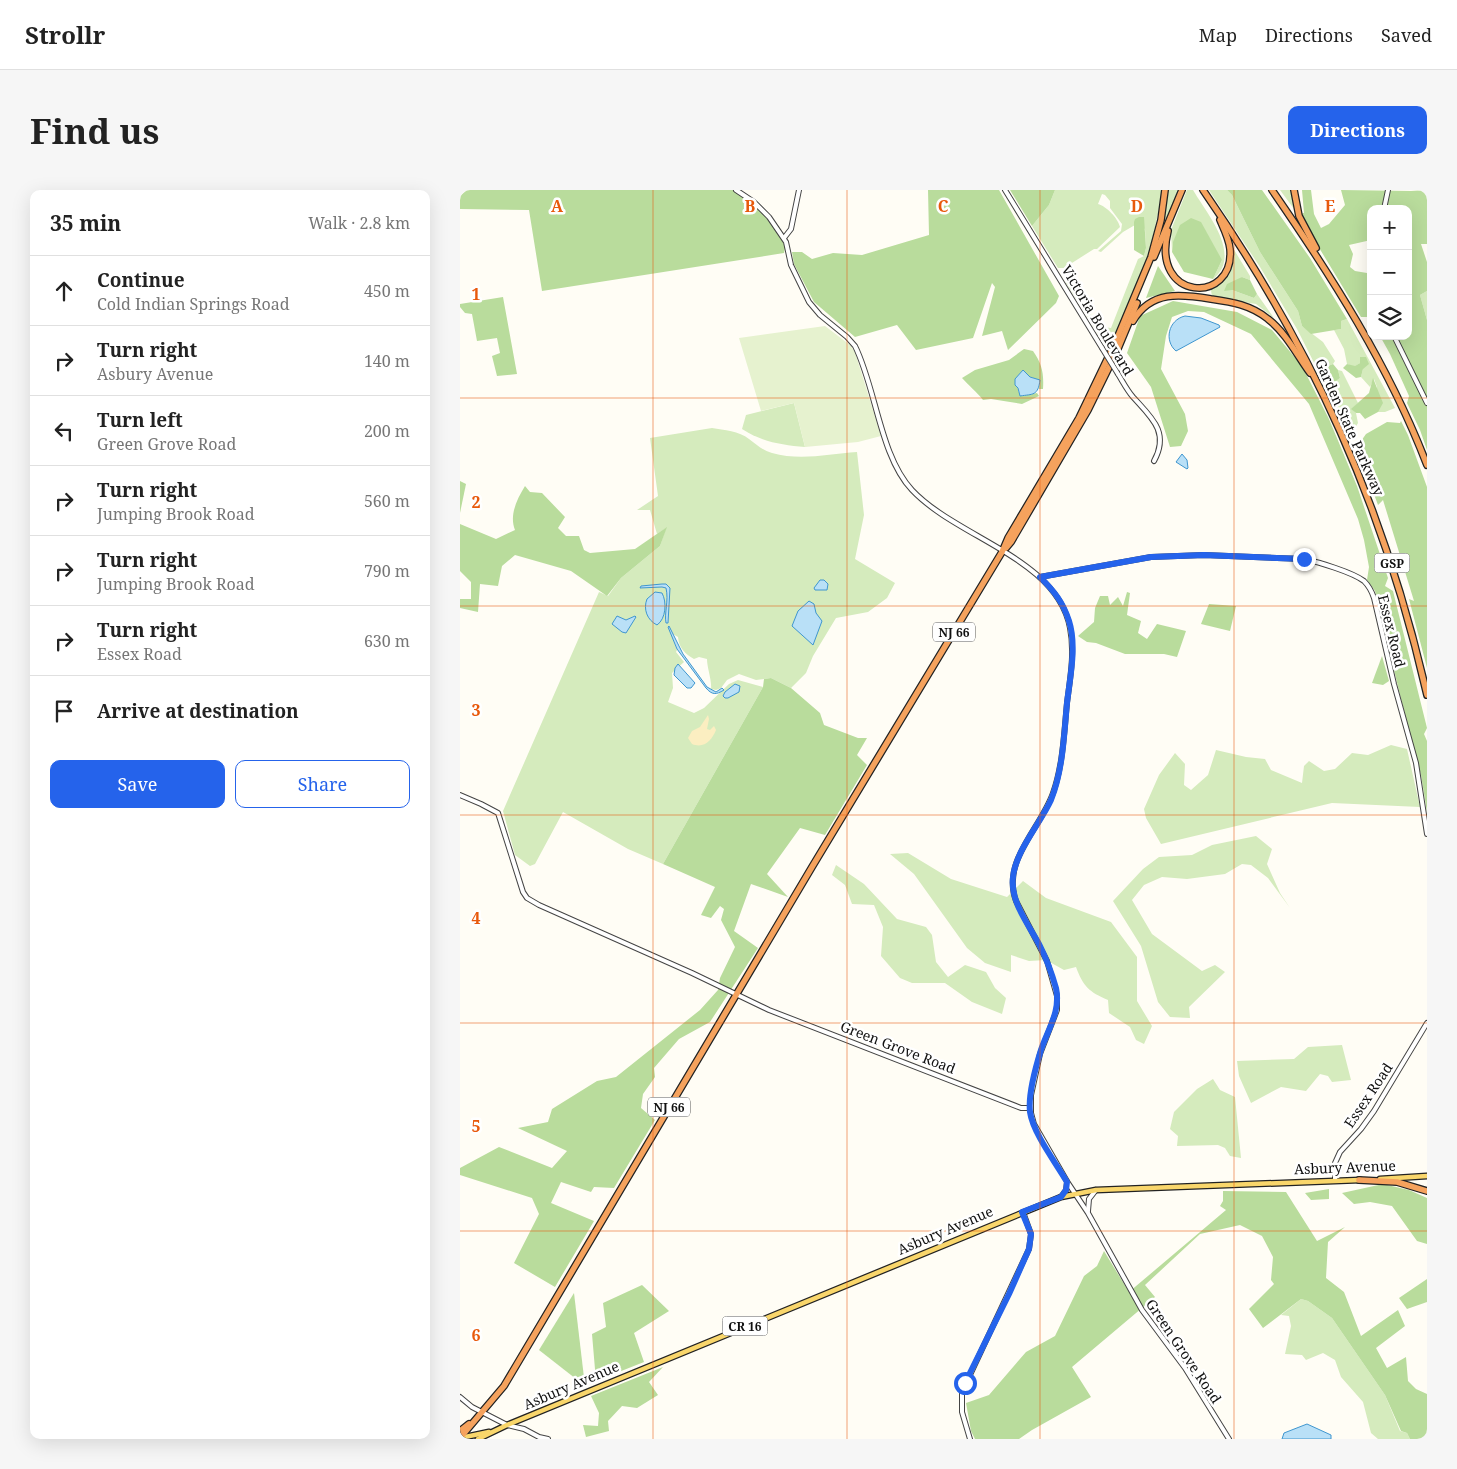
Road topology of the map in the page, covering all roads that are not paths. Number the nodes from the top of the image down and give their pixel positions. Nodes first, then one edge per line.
1 (736, 190) edge
2 (799, 190) edge
3 (1005, 190) edge
4 (1166, 190) edge
5 (1182, 190) edge
6 (1203, 190) edge
7 (1272, 190) edge
8 (1294, 190) edge
9 (1388, 190) edge
10 (1385, 205) edge
11 (1215, 208) junction
12 (1171, 217) junction
13 (784, 238) junction
14 (1321, 262) junction
15 (1147, 275) junction
16 (1138, 291) junction
17 (1396, 340) edge
18 (1106, 374) junction
19 (1322, 389) junction
20 (1427, 403) edge
21 (1154, 461) dead end
22 (1427, 465) edge
23 (1002, 552) junction
24 (1040, 577) junction
25 (1427, 695) edge
26 (460, 795) edge
27 (1427, 834) edge
28 (736, 995) junction
29 (1427, 1023) edge
30 (1030, 1108) junction
31 (1427, 1176) edge
32 (1359, 1180) junction
33 (1335, 1181) junction
34 (1067, 1182) junction
35 (1096, 1190) junction
36 (1427, 1191) edge
37 (1076, 1193) junction
38 (1061, 1197) junction
39 (1022, 1212) junction
40 (1088, 1213) junction
41 (460, 1397) edge
42 (481, 1412) junction
43 (507, 1425) junction
44 (500, 1429) junction
45 (460, 1436) edge
46 (478, 1439) edge
47 (548, 1439) edge
48 (970, 1439) edge
49 (1229, 1439) edge

1 - 13 street
2 - 13 street
3 - 21 street, Victoria Boulevard, bridge
4 - 16 highway
5 - 12 highway, NJ 66
6 - 11 highway, Garden State Parkway / GSP
7 - 14 highway
8 - 14 highway
9 - 10 street
11 - 12 highway
11 - 19 highway, Garden State Parkway / GSP
12 - 15 highway, NJ 66
13 - 23 street
14 - 22 highway
15 - 16 highway, NJ 66
15 - 18 highway, NJ 66
16 - 23 highway, NJ 66
17 - 20 street
18 - 19 highway
18 - 23 highway, NJ 66
19 - 25 highway, Garden State Parkway / GSP
23 - 24 street
23 - 28 highway, NJ 66
24 - 27 street, Essex Road
24 - 30 street
26 - 28 street, Green Grove Road
28 - 30 street, Green Grove Road
28 - 42 highway, NJ 66
29 - 33 street, Essex Road
30 - 34 street, Green Grove Road
31 - 32 main road, Asbury Avenue / CR 16
32 - 33 main road, Asbury Avenue / CR 16
32 - 36 highway
33 - 35 main road, Asbury Avenue / CR 16
34 - 37 street, Green Grove Road
34 - 38 street
35 - 37 main road, Asbury Avenue / CR 16
35 - 40 street
37 - 38 main road, Asbury Avenue / CR 16
37 - 40 street, Green Grove Road
38 - 39 main road, Asbury Avenue / CR 16
39 - 43 main road, Asbury Avenue / CR 16
39 - 48 street
40 - 49 street, Green Grove Road
41 - 42 street
42 - 43 street
42 - 45 highway, Asbury Avenue / NJ 66
43 - 44 main road, Asbury Avenue / CR 16
43 - 47 street
44 - 45 main road, Asbury Avenue / CR 16
44 - 46 main road, Asbury Avenue / CR 16

